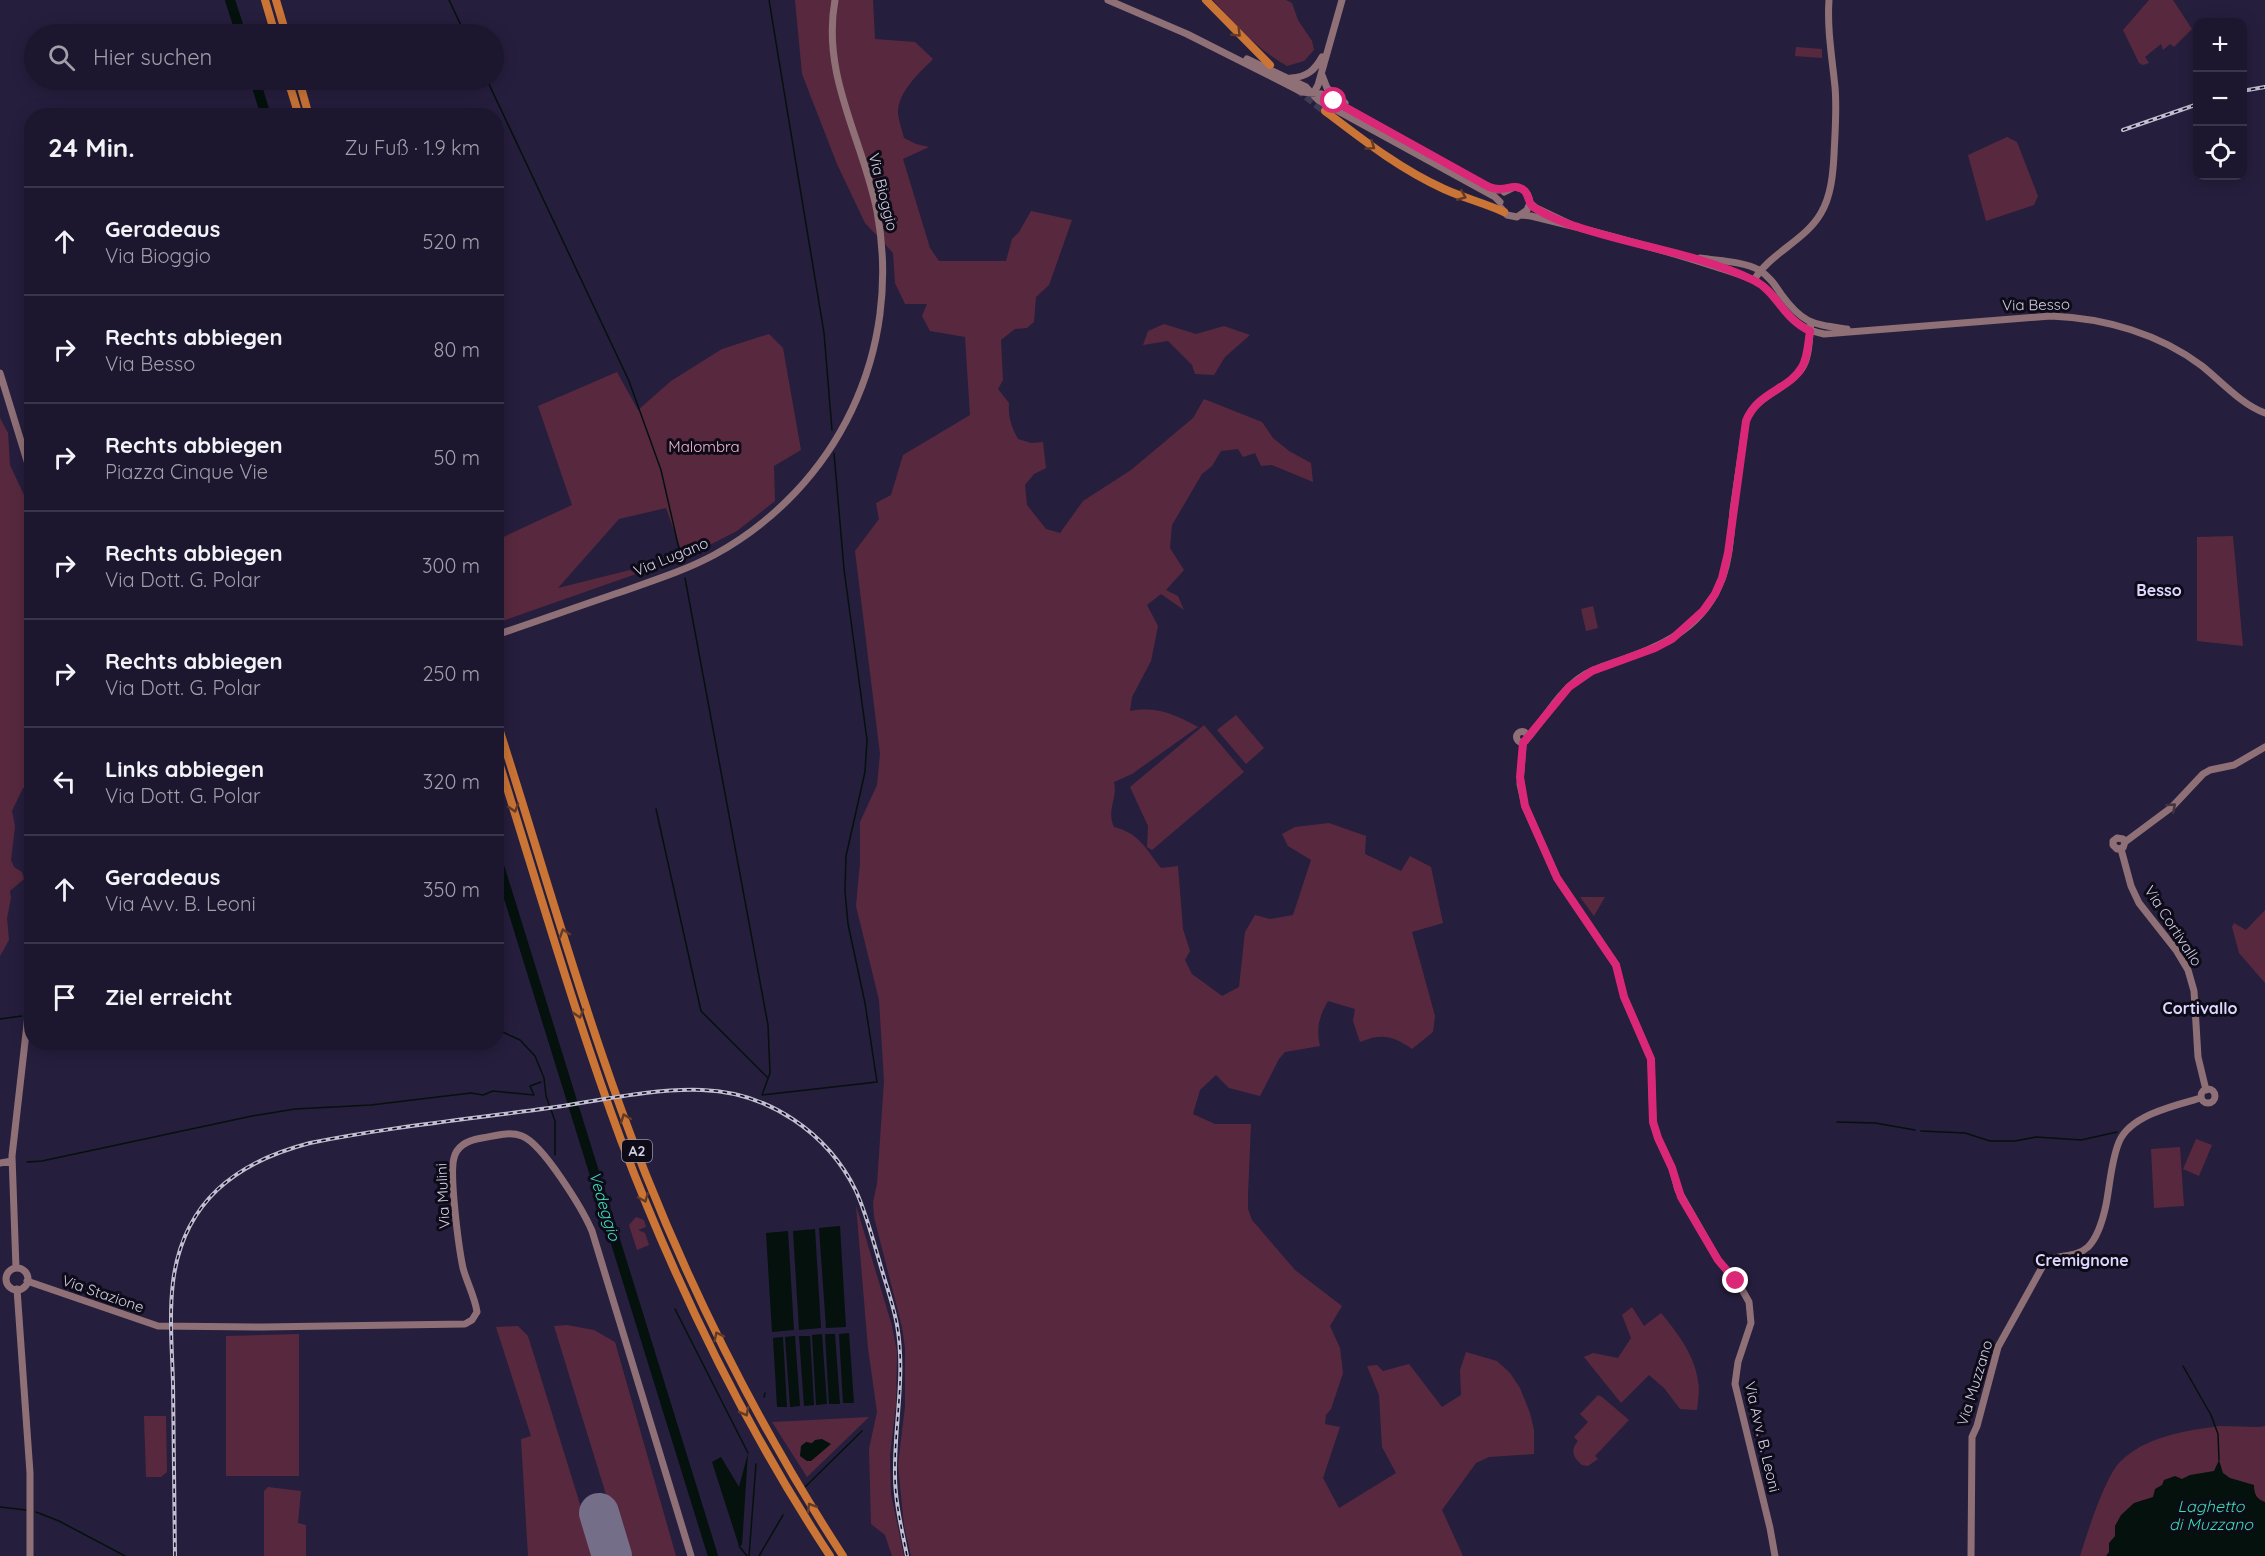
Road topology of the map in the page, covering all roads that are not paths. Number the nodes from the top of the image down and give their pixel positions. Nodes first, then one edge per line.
1 (266, 0) edge
2 (836, 0) edge
3 (1108, 0) edge
4 (1206, 0) edge
5 (1342, 0) edge
6 (1829, 0) edge
7 (277, 1) edge
8 (272, 24) edge
9 (283, 24) edge
10 (1187, 34) junction
11 (1327, 49) junction
12 (1270, 65) dead end
13 (1321, 73) junction
14 (1289, 78) junction
15 (291, 90) edge
16 (302, 90) edge
17 (1312, 94) junction
18 (297, 108) edge
19 (307, 108) edge
20 (1325, 111) tunnel mouth
21 (1372, 121) junction
22 (1506, 190) junction
23 (1500, 202) junction
24 (1530, 203) junction
25 (1504, 212) junction
26 (1521, 215) junction
27 (1576, 227) junction
28 (1683, 256) junction
29 (1760, 271) junction
30 (1754, 280) junction
31 (1811, 327) junction
32 (0, 373) edge
33 (2265, 413) edge
34 (24, 451) edge
35 (826, 455) joint
36 (504, 633) edge
37 (504, 743) edge
38 (2265, 747) edge
39 (504, 778) edge
40 (24, 1050) edge
41 (2206, 1090) junction
42 (2202, 1098) junction
43 (12, 1161) junction
44 (0, 1163) edge
45 (16, 1268) junction
46 (27, 1281) junction
47 (17, 1289) junction
48 (171, 1326) joint
49 (30, 1556) edge
50 (691, 1556) edge
51 (830, 1556) edge
52 (843, 1556) edge
53 (1775, 1556) edge
54 (1971, 1556) edge

1 - 8 highway
2 - 35 main road, Via Bioggio
3 - 10 main road
4 -> 12 highway
5 - 11 main road
6 - 29 main road
7 - 9 highway
10 - 14 main road
10 - 17 main road
11 - 13 main road
11 - 14 main road
11 - 17 main road
13 - 17 main road
13 - 21 main road
14 - 17 main road
15 - 18 highway
16 - 19 highway
17 - 21 main road
17 - 23 main road
20 -> 25 highway
21 - 22 main road
22 - 23 main road
22 - 24 main road
23 - 25 main road
24 - 26 main road
24 - 27 main road
25 - 26 main road
26 - 27 main road
27 - 28 main road
28 - 29 main road
28 - 30 main road
29 - 30 main road
29 - 31 main road
30 - 31 main road
31 - 33 main road, Via Besso
31 - 53 main road, Via Avv. B. Leoni
32 - 34 main road
35 - 36 main road, Via Lugano
52 -> 37 highway, A2
41 -> 38 main road, Via Cortivallo
39 -> 51 highway, A2
40 - 43 main road
41 - 42 main road
41 - 42 main road
42 - 54 main road, Via Muzzano
43 - 44 main road
43 - 45 main road
45 - 46 main road
45 - 47 main road
46 - 47 main road
46 - 48 main road, Via Stazione
47 - 49 main road
48 - 50 main road, Via Mulini

